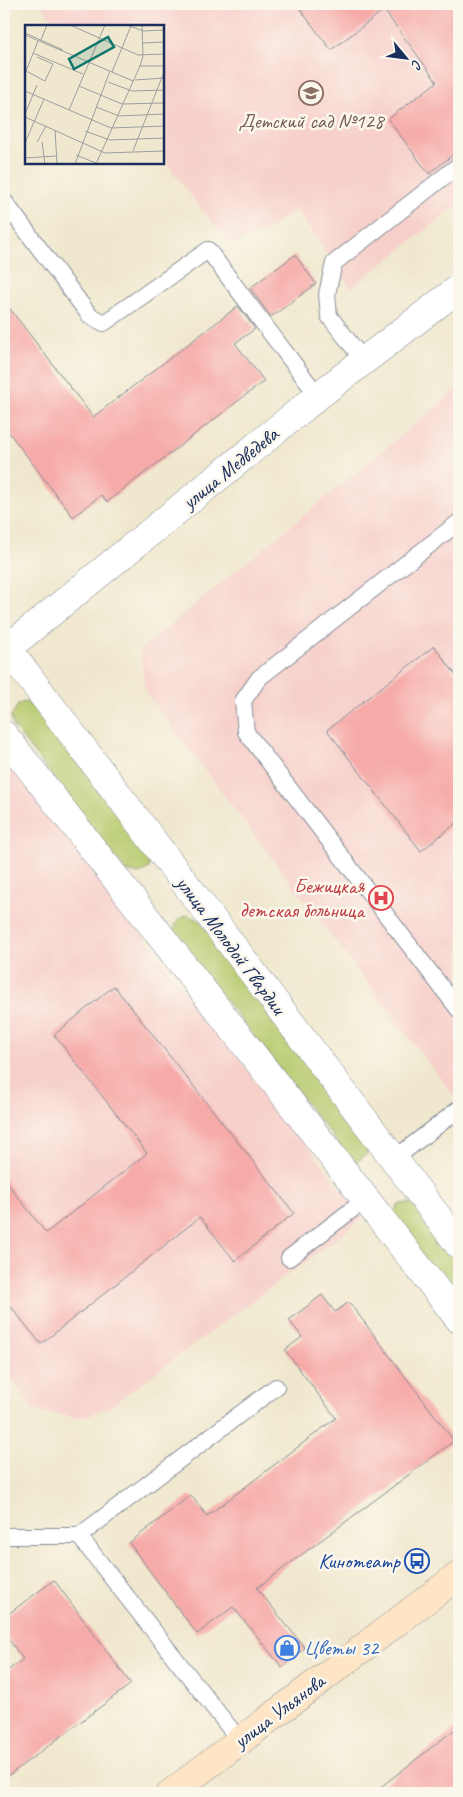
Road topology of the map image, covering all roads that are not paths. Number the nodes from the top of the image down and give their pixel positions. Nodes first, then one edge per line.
1 (459, 165) edge
2 (4, 201) edge
3 (459, 288) edge
4 (364, 361) junction
5 (318, 396) junction
6 (459, 522) edge
7 (5, 648) edge
8 (4, 735) edge
9 (459, 1010) edge
10 (459, 1108) edge
11 (394, 1159) junction
12 (366, 1200) junction
13 (459, 1245) edge
14 (289, 1258) dead end
15 (459, 1319) edge
16 (276, 1387) dead end
17 (4, 1536) edge
18 (79, 1536) junction
19 (459, 1575) edge
20 (240, 1741) junction
21 (171, 1793) edge

1 - 4 lane
2 - 5 lane
3 - 4 street, улица Медведева
4 - 5 street, улица Медведева
5 - 7 street, улица Медведева
6 - 9 lane
7 - 11 street, улица Молодой Гвардии
8 - 12 street
10 - 11 lane
11 - 13 street, улица Молодой Гвардии
12 - 14 lane
12 - 15 street
16 - 18 lane
17 - 18 lane
18 - 20 lane
19 - 20 main road, улица Ульянова
20 - 21 main road, улица Ульянова

